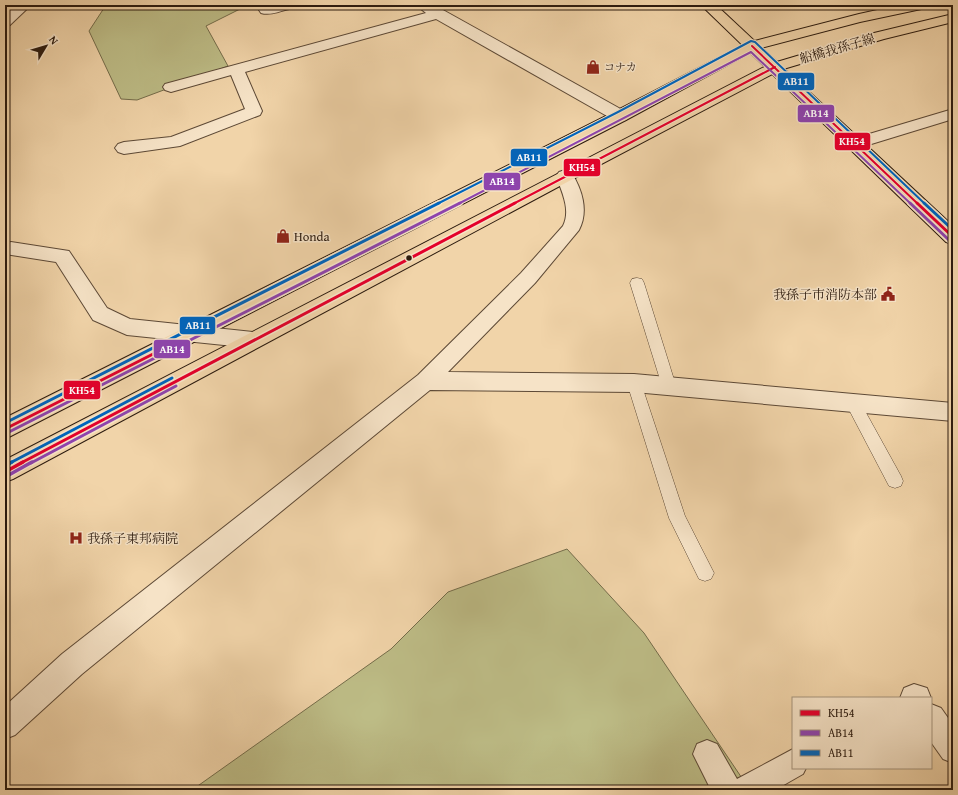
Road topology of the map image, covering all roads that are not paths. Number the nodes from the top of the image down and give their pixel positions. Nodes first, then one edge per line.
1 (24, 5) edge
2 (288, 5) edge
3 (708, 5) edge
4 (921, 5) edge
5 (431, 9) edge
6 (266, 10) dead end
7 (953, 18) edge
8 (5, 22) edge
9 (752, 46) junction
10 (775, 66) junction
11 (236, 69) junction
12 (171, 87) dead end
13 (953, 114) edge
14 (620, 116) junction
15 (855, 144) junction
16 (124, 148) dead end
17 (565, 176) junction
18 (953, 237) edge
19 (7, 244) edge
20 (637, 282) dead end
21 (192, 334) junction
22 (253, 340) junction
23 (426, 381) junction
24 (634, 383) junction
25 (669, 386) junction
26 (854, 404) junction
27 (953, 412) edge
28 (5, 429) edge
29 (5, 472) edge
30 (895, 481) dead end
31 (705, 573) dead end
32 (932, 719) edge
33 (5, 725) edge
34 (953, 749) edge
35 (707, 754) dead end
36 (792, 765) edge
37 (727, 790) edge
38 (746, 790) edge

1 - 8 street
2 - 6 street
3 - 9 main road
4 - 9 main road, 船橋我孫子線
5 - 11 street
5 - 14 street
7 - 10 main road, 船橋我孫子線
9 - 10 main road
9 - 14 main road, 船橋我孫子線
10 - 15 main road
10 - 17 main road, 船橋我孫子線
11 - 12 street
11 - 16 street
13 - 15 street
14 - 21 main road, 船橋我孫子線
15 - 18 main road
17 - 22 main road, 船橋我孫子線
17 - 23 street
19 - 21 street
20 - 25 lane
21 - 22 street
21 - 28 main road, 船橋我孫子線
22 - 29 main road, 船橋我孫子線
23 - 24 street
23 - 33 street
24 - 25 street
24 - 31 lane
25 - 26 street
26 - 27 street
26 - 30 lane
32 - 34 street
35 - 37 street
36 - 38 street

